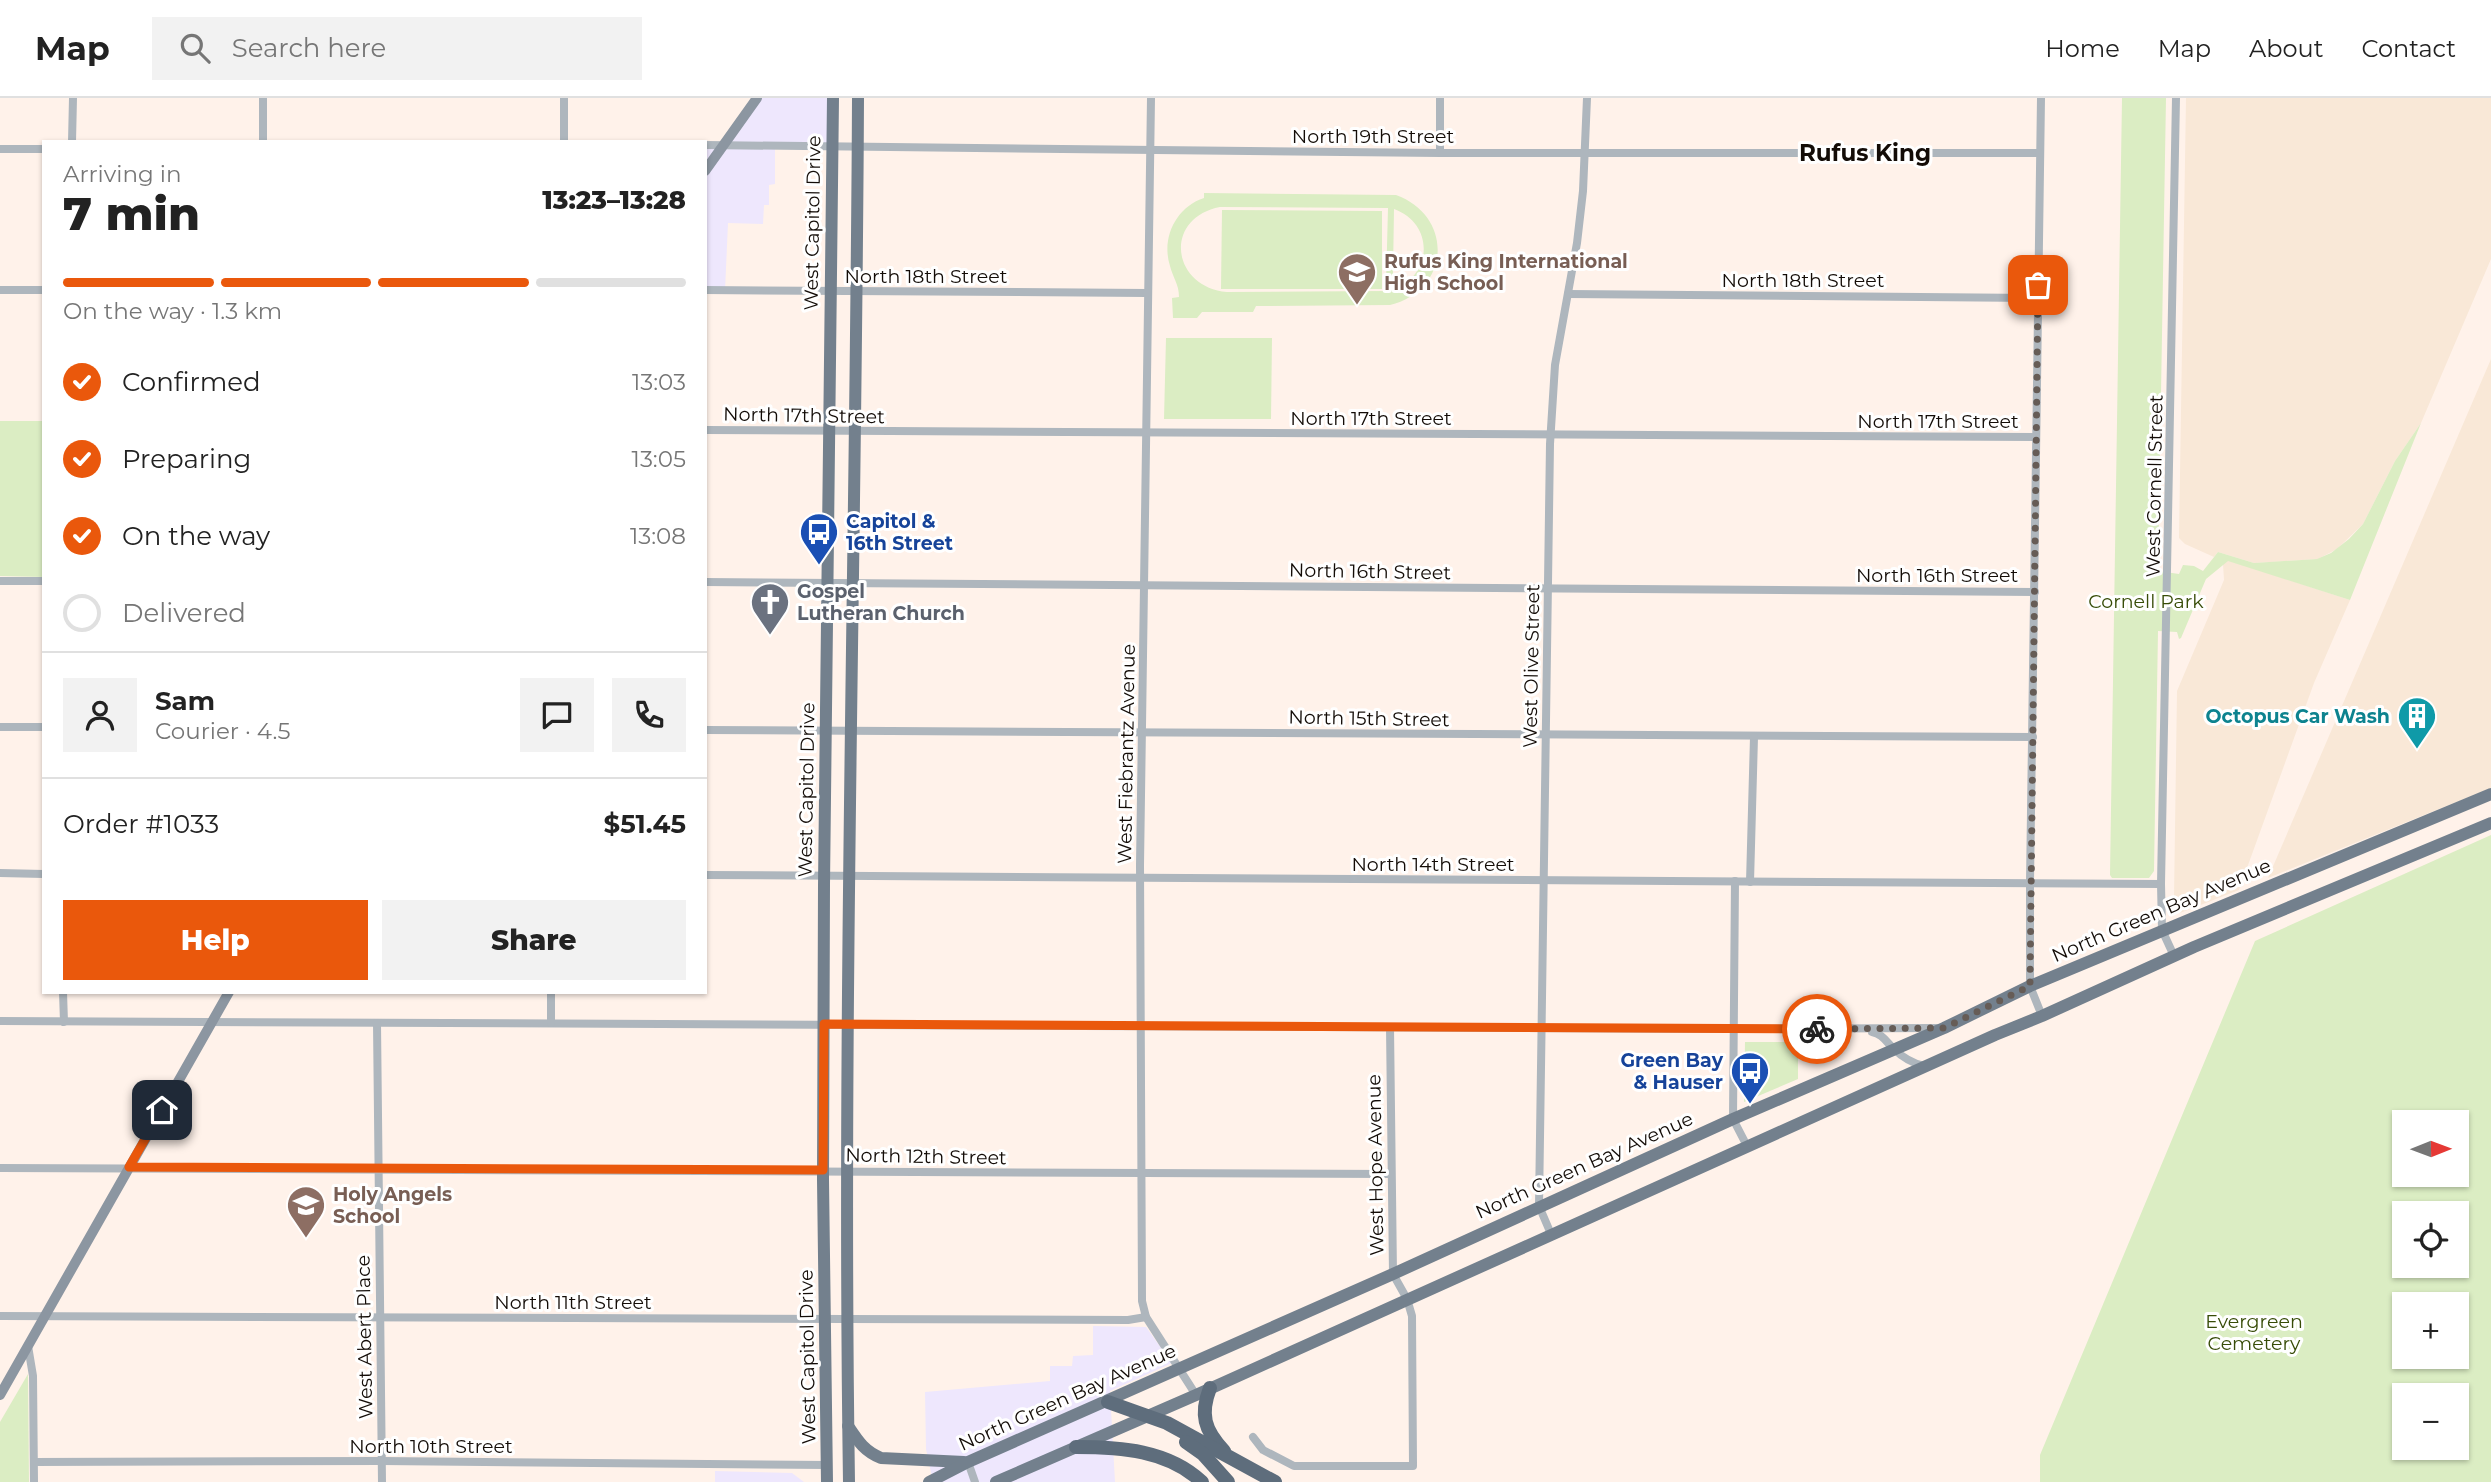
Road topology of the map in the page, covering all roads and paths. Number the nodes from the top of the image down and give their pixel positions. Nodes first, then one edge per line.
1 (73, 98) edge
2 (263, 98) edge
3 (564, 98) edge
4 (757, 98) edge
5 (833, 98) edge
6 (858, 98) edge
7 (1151, 98) edge
8 (1440, 98) edge
9 (1587, 98) edge
10 (2041, 98) edge
11 (2176, 98) edge
12 (72, 140) edge
13 (263, 140) edge
14 (564, 140) edge
15 (707, 145) edge
16 (722, 146) junction
17 (833, 147) junction
18 (858, 147) junction
19 (0, 149) edge
20 (42, 149) edge
21 (1149, 150) junction
22 (1586, 152) junction
23 (1440, 153) junction
24 (2040, 153) junction
25 (707, 168) edge
26 (0, 290) edge
27 (42, 290) edge
28 (707, 290) edge
29 (831, 291) junction
30 (855, 291) junction
31 (1147, 293) junction
32 (1569, 294) junction
33 (2038, 298) junction
34 (707, 430) edge
35 (829, 432) junction
36 (854, 432) junction
37 (1146, 432) junction
38 (1550, 434) junction
39 (2036, 437) junction
40 (0, 581) edge
41 (42, 581) edge
42 (707, 582) edge
43 (828, 583) junction
44 (852, 583) junction
45 (1143, 585) junction
46 (1548, 589) junction
47 (2035, 592) junction
48 (0, 727) edge
49 (42, 727) edge
50 (707, 730) edge
51 (826, 730) junction
52 (850, 730) junction
53 (1142, 732) junction
54 (1546, 736) junction
55 (1754, 737) junction
56 (2033, 737) junction
57 (2491, 794) edge
58 (2491, 823) edge
59 (0, 873) edge
60 (42, 874) edge
61 (707, 875) edge
62 (824, 875) junction
63 (848, 875) junction
64 (1140, 878) junction
65 (1545, 881) junction
66 (1735, 881) junction
67 (1750, 882) junction
68 (2030, 883) junction
69 (2161, 884) junction
70 (2162, 929) junction
71 (2174, 956) junction
72 (2030, 986) junction
73 (64, 994) edge
74 (228, 994) edge
75 (551, 994) edge
76 (2042, 1016) junction
77 (0, 1021) edge
78 (64, 1022) junction
79 (211, 1022) junction
80 (377, 1023) junction
81 (551, 1023) junction
82 (824, 1024) junction
83 (847, 1024) junction
84 (1139, 1025) junction
85 (1390, 1027) junction
86 (1542, 1028) junction
87 (1944, 1028) junction
88 (1732, 1029) junction
89 (1859, 1029) junction
90 (1894, 1049) junction
91 (1925, 1066) junction
92 (1733, 1119) junction
93 (1747, 1146) junction
94 (129, 1167) junction
95 (0, 1168) edge
96 (378, 1170) junction
97 (823, 1170) junction
98 (846, 1171) junction
99 (1140, 1174) junction
100 (1390, 1174) junction
101 (1539, 1206) junction
102 (1551, 1234) junction
103 (1393, 1274) junction
104 (1407, 1299) junction
105 (0, 1316) edge
106 (43, 1316) junction
107 (379, 1316) junction
108 (1146, 1317) junction
109 (826, 1318) junction
110 (846, 1318) junction
111 (28, 1346) junction
112 (1179, 1368) junction
113 (1210, 1388) junction
114 (0, 1395) edge
115 (1196, 1395) junction
116 (1108, 1402) junction
117 (1150, 1418) junction
118 (848, 1426) junction
119 (1253, 1437) dead end
120 (1076, 1447) junction
121 (1233, 1459) junction
122 (382, 1461) junction
123 (34, 1462) junction
124 (968, 1462) junction
125 (827, 1465) junction
126 (34, 1482) edge
127 (382, 1482) edge
128 (827, 1482) edge
129 (849, 1482) edge
130 (929, 1482) edge
131 (975, 1482) edge
132 (996, 1482) edge
133 (1202, 1482) edge
134 (1228, 1482) edge
135 (1275, 1482) edge

1 - 12 street
2 - 13 street
3 - 14 street
4 - 16 street
5 - 17 main road, West Capitol Drive
6 - 18 main road, West Capitol Drive
7 - 21 street, West Fiebrantz Avenue
8 - 23 street
9 - 22 street, West Olive Street
10 - 24 street
11 - 69 street, West Cornell Street
15 - 16 street, North 19th Street
16 - 17 street, North 19th Street
16 - 25 street
17 - 18 street, North 19th Street
17 - 29 main road, West Capitol Drive
18 - 21 street, North 19th Street
18 - 30 main road, West Capitol Drive
19 - 20 street
21 - 23 street, North 19th Street
21 - 31 street, West Fiebrantz Avenue
22 - 23 street, North 19th Street
22 - 24 street, North 19th Street
22 - 32 street, West Olive Street
24 - 33 street
26 - 27 street
28 - 29 street, North 18th Street
29 - 30 street, North 18th Street
29 - 35 main road, West Capitol Drive
30 - 31 street, North 18th Street
30 - 36 main road, West Capitol Drive
31 - 37 street, West Fiebrantz Avenue
32 - 33 street, North 18th Street
32 - 38 street, West Olive Street
33 - 39 street
34 - 35 street, North 17th Street
35 - 36 street, North 17th Street
35 - 43 main road, West Capitol Drive
36 - 37 street, North 17th Street
36 - 44 main road, West Capitol Drive
37 - 38 street, North 17th Street
37 - 45 street, West Fiebrantz Avenue
38 - 39 street, North 17th Street
38 - 46 street, West Olive Street
39 - 47 street
40 - 41 street
42 - 43 street, North 16th Street
43 - 44 street, North 16th Street
43 - 51 main road, West Capitol Drive
44 - 45 street, North 16th Street
44 - 52 main road, West Capitol Drive
45 - 46 street, North 16th Street
45 - 53 street, West Fiebrantz Avenue
46 - 47 street, North 16th Street
46 - 54 street, West Olive Street
47 - 56 street
48 - 49 street
50 - 51 street, North 15th Street
51 - 52 street, North 15th Street
51 - 62 main road, West Capitol Drive
52 - 53 street, North 15th Street
52 - 63 main road, West Capitol Drive
53 - 54 street, North 15th Street
53 - 64 street, West Fiebrantz Avenue
54 - 55 street, North 15th Street
54 - 65 street, West Olive Street
55 - 56 street, North 15th Street
55 - 67 street
56 - 68 street
57 - 70 main road, North Green Bay Avenue
58 - 71 main road
59 - 60 street
61 - 62 street, North 14th Street
62 - 63 street, North 14th Street
62 - 82 main road, West Capitol Drive
63 - 64 street, North 14th Street
63 - 83 main road, West Capitol Drive
64 - 65 street, North 14th Street
64 - 84 street, West Fiebrantz Avenue
65 - 66 street, North 14th Street
65 - 86 street, West Olive Street
66 - 67 street, North 14th Street
66 - 88 street
67 - 68 street, North 14th Street
68 - 69 street, North 14th Street
68 - 72 street
69 - 70 street, West Cornell Street
70 - 71 street, West Cornell Street
70 - 72 main road, North Green Bay Avenue
71 - 76 main road
72 - 76 street
72 - 87 main road, North Green Bay Avenue
73 - 78 street
74 - 79 street
75 - 81 street
76 - 91 main road
77 - 78 street
78 - 79 street
79 - 80 street
79 - 94 street
80 - 81 street
80 - 96 street, West Abert Place
81 - 82 street
82 - 83 street
82 - 97 main road, West Capitol Drive
83 - 84 street
83 - 98 main road, West Capitol Drive
84 - 85 street
84 - 99 street, West Fiebrantz Avenue
85 - 86 street
85 - 100 street, West Hope Avenue
86 - 88 street
86 - 101 street, West Olive Street
87 - 89 street
87 - 90 main road, North Green Bay Avenue
88 - 89 street
88 - 92 street
89 - 90 street
90 - 91 street
90 - 92 main road, North Green Bay Avenue
91 - 93 main road
92 - 93 street
92 - 101 main road, North Green Bay Avenue
93 - 102 main road
94 - 95 street, North 12th Street
94 - 96 street, North 12th Street
94 - 106 street
96 - 97 street, North 12th Street
96 - 107 street, West Abert Place
97 - 98 street, North 12th Street
97 - 109 main road, West Capitol Drive
98 - 99 street, North 12th Street
98 - 110 main road, West Capitol Drive
99 - 100 street, North 12th Street
99 - 108 street, West Fiebrantz Avenue
100 - 103 street, West Hope Avenue
101 - 102 street, West Olive Street
101 - 103 main road, North Green Bay Avenue
102 - 104 main road
103 - 104 street, West Hope Avenue
103 - 112 main road, North Green Bay Avenue
104 - 113 main road
104 - 119 street, West Hope Avenue
105 - 106 street, North 11th Street
106 - 107 street, North 11th Street
106 - 111 street
107 - 109 street, North 11th Street
107 - 122 street, West Abert Place
108 - 110 street, North 11th Street
108 - 112 street, West Fiebrantz Avenue
109 - 110 street, North 11th Street
109 - 125 main road, West Capitol Drive
110 - 118 main road, West Capitol Drive
111 - 114 street
111 - 123 street
112 - 115 street, West Fiebrantz Avenue
112 - 116 main road, North Green Bay Avenue
113 - 115 main road
113 - 121 highway
115 - 117 main road
116 - 117 highway
116 - 124 main road, North Green Bay Avenue
117 - 120 main road
117 - 121 highway
117 - 134 highway
118 - 124 main road
118 - 129 main road, West Capitol Drive
120 - 132 main road
120 - 133 highway
121 - 135 highway
122 - 123 street, North 10th Street
122 - 125 street, North 10th Street
122 - 127 street, West Abert Place
123 - 126 street
124 - 130 main road, North Green Bay Avenue
124 - 131 street
125 - 128 main road, West Capitol Drive

